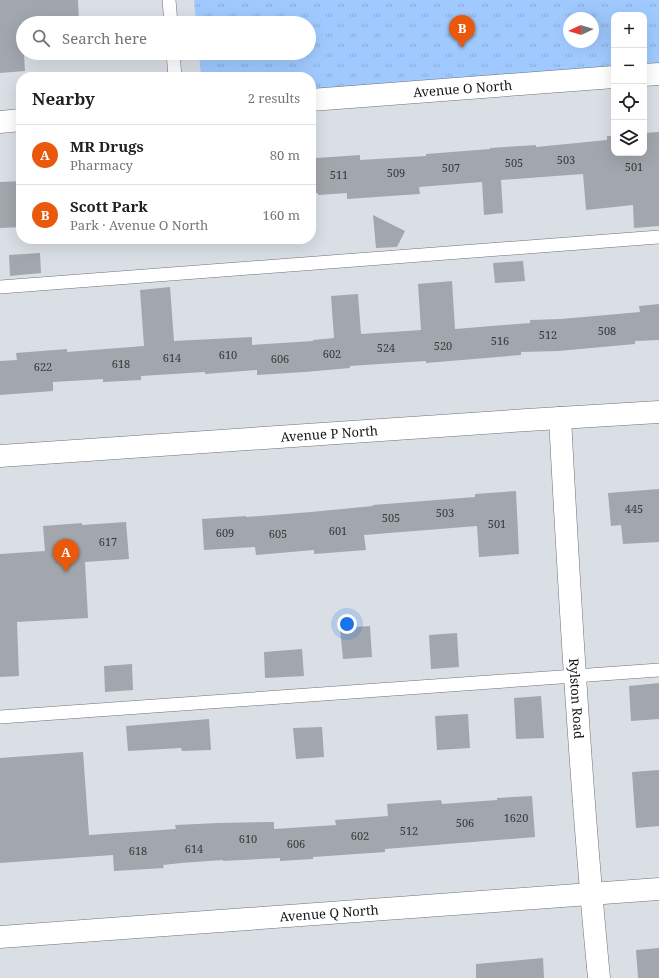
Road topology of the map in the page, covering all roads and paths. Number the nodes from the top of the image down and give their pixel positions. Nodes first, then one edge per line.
1 (169, 0) edge
2 (170, 16) edge
3 (174, 60) edge
4 (175, 72) edge
5 (659, 74) edge
6 (647, 75) edge
7 (611, 77) edge
8 (316, 100) edge
9 (16, 120) edge
10 (0, 122) edge
11 (659, 237) edge
12 (0, 286) edge
13 (659, 412) edge
14 (560, 418) junction
15 (0, 456) edge
16 (659, 670) edge
17 (574, 676) junction
18 (0, 716) edge
19 (659, 889) edge
20 (591, 894) junction
21 (0, 937) edge
22 (599, 978) edge

1 - 2 lane
3 - 4 lane
5 - 6 street
7 - 8 street, Avenue O North
9 - 10 street
11 - 12 lane
13 - 14 street, Avenue P North
14 - 15 street, Avenue P North
14 - 17 street, Rylston Road
16 - 17 lane
17 - 18 lane
17 - 20 street, Rylston Road
19 - 20 street, Avenue Q North
20 - 21 street, Avenue Q North
20 - 22 street, Rylston Road

